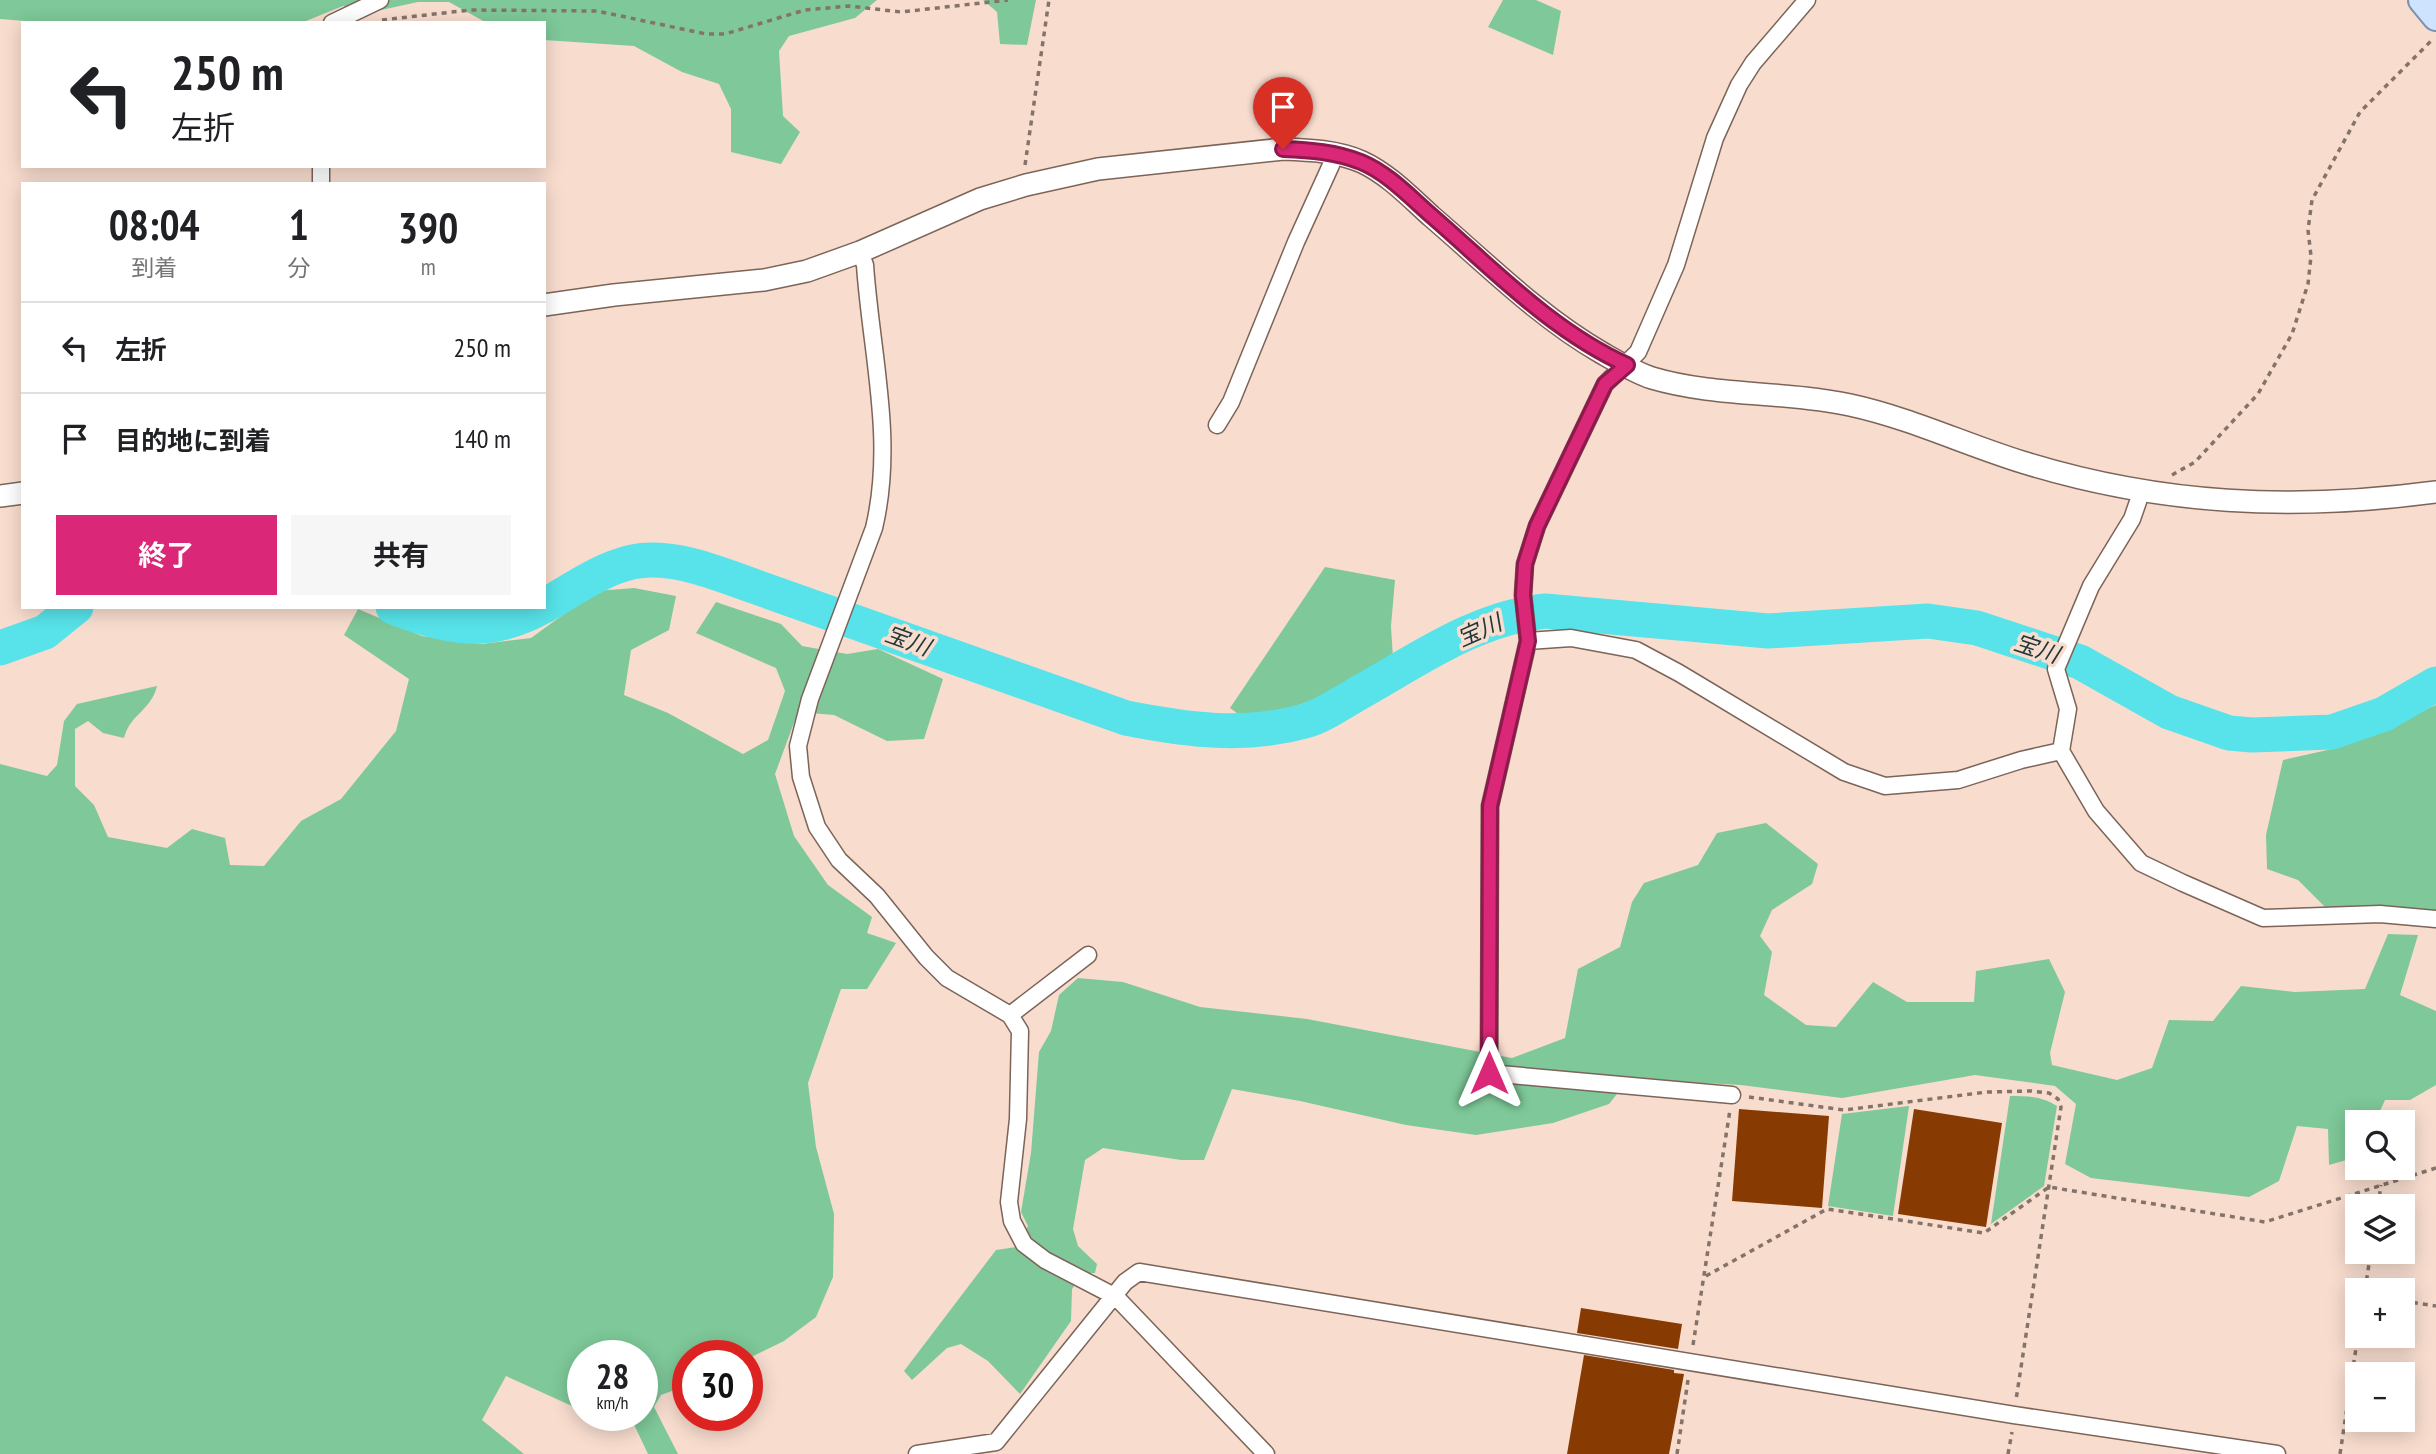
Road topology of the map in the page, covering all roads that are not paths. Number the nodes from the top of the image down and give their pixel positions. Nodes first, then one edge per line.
1 (380, 0) edge
2 (1807, 0) edge
3 (2421, 0) edge
4 (2436, 16) edge
5 (339, 19) edge
6 (1334, 153) junction
7 (860, 252) junction
8 (546, 305) edge
9 (1627, 365) junction
10 (1217, 425) dead end
11 (2436, 492) edge
12 (21, 493) edge
13 (2141, 493) junction
14 (0, 496) edge
15 (1528, 641) junction
16 (2061, 751) junction
17 (2436, 919) edge
18 (1088, 955) dead end
19 (1010, 1016) junction
20 (1732, 1095) road end
21 (1116, 1297) junction
22 (917, 1454) edge
23 (1266, 1454) edge
24 (2277, 1454) edge

1 - 5 street
2 - 9 street
3 - 4 main road
6 - 7 street
6 - 9 street
6 - 10 street
7 - 8 street
7 - 19 street
9 - 13 street
9 - 15 street
11 - 13 street
12 - 14 street
13 - 16 street
15 - 16 street
15 - 20 street
16 - 17 street
18 - 19 street
19 - 21 street
21 - 22 street
21 - 23 street
21 - 24 street

